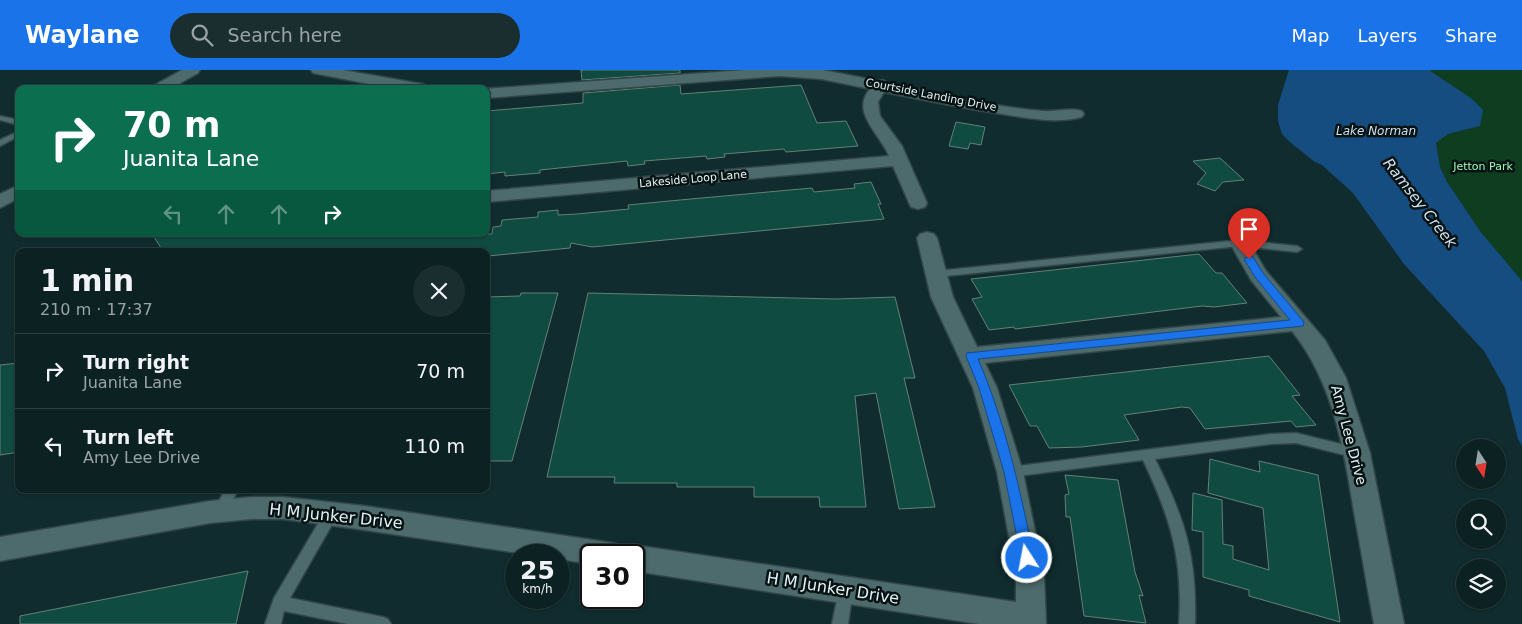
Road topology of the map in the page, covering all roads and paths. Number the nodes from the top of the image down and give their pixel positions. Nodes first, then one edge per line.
1 (193, 70) edge
2 (318, 70) edge
3 (548, 70) edge
4 (362, 79) junction
5 (165, 85) edge
6 (354, 85) edge
7 (398, 85) edge
8 (883, 85) junction
9 (546, 89) junction
10 (490, 93) edge
11 (1076, 114) dead end
12 (0, 118) edge
13 (15, 122) edge
14 (15, 135) edge
15 (0, 142) edge
16 (900, 160) junction
17 (15, 193) edge
18 (490, 198) edge
19 (0, 202) edge
20 (918, 203) dead end
21 (927, 238) dead end
22 (1240, 243) junction
23 (1297, 249) dead end
24 (936, 274) junction
25 (1299, 323) junction
26 (971, 356) junction
27 (1357, 453) junction
28 (1147, 455) junction
29 (1010, 472) junction
30 (226, 500) edge
31 (331, 514) junction
32 (0, 549) edge
33 (580, 550) edge
34 (645, 560) edge
35 (846, 590) junction
36 (279, 603) junction
37 (1031, 621) edge
38 (273, 624) edge
39 (383, 624) edge
40 (840, 624) edge
41 (1187, 624) edge
42 (1389, 624) edge

1 - 5 street
2 - 4 street
3 - 9 street
4 - 6 street
4 - 7 street
8 - 9 street, Courtside Landing Drive
8 - 11 street, Courtside Landing Drive
8 - 16 street
9 - 10 street, Courtside Landing Drive
12 - 13 lane
14 - 15 lane
16 - 18 street, Lakeside Loop Lane
16 - 20 street
17 - 19 street
21 - 24 street
22 - 23 lane
22 - 24 lane
22 - 25 street, Amy Lee Drive
24 - 26 street
25 - 26 street
25 - 27 street, Amy Lee Drive
26 - 29 street
27 - 28 lane
27 - 42 street, Amy Lee Drive
28 - 29 lane
28 - 41 lane
29 - 37 street
30 - 31 street, H M Junker Drive
30 - 32 street, H M Junker Drive
31 - 33 street, H M Junker Drive
31 - 36 lane
34 - 35 street, H M Junker Drive
35 - 37 street, H M Junker Drive
35 - 40 lane
36 - 38 lane
36 - 39 lane

